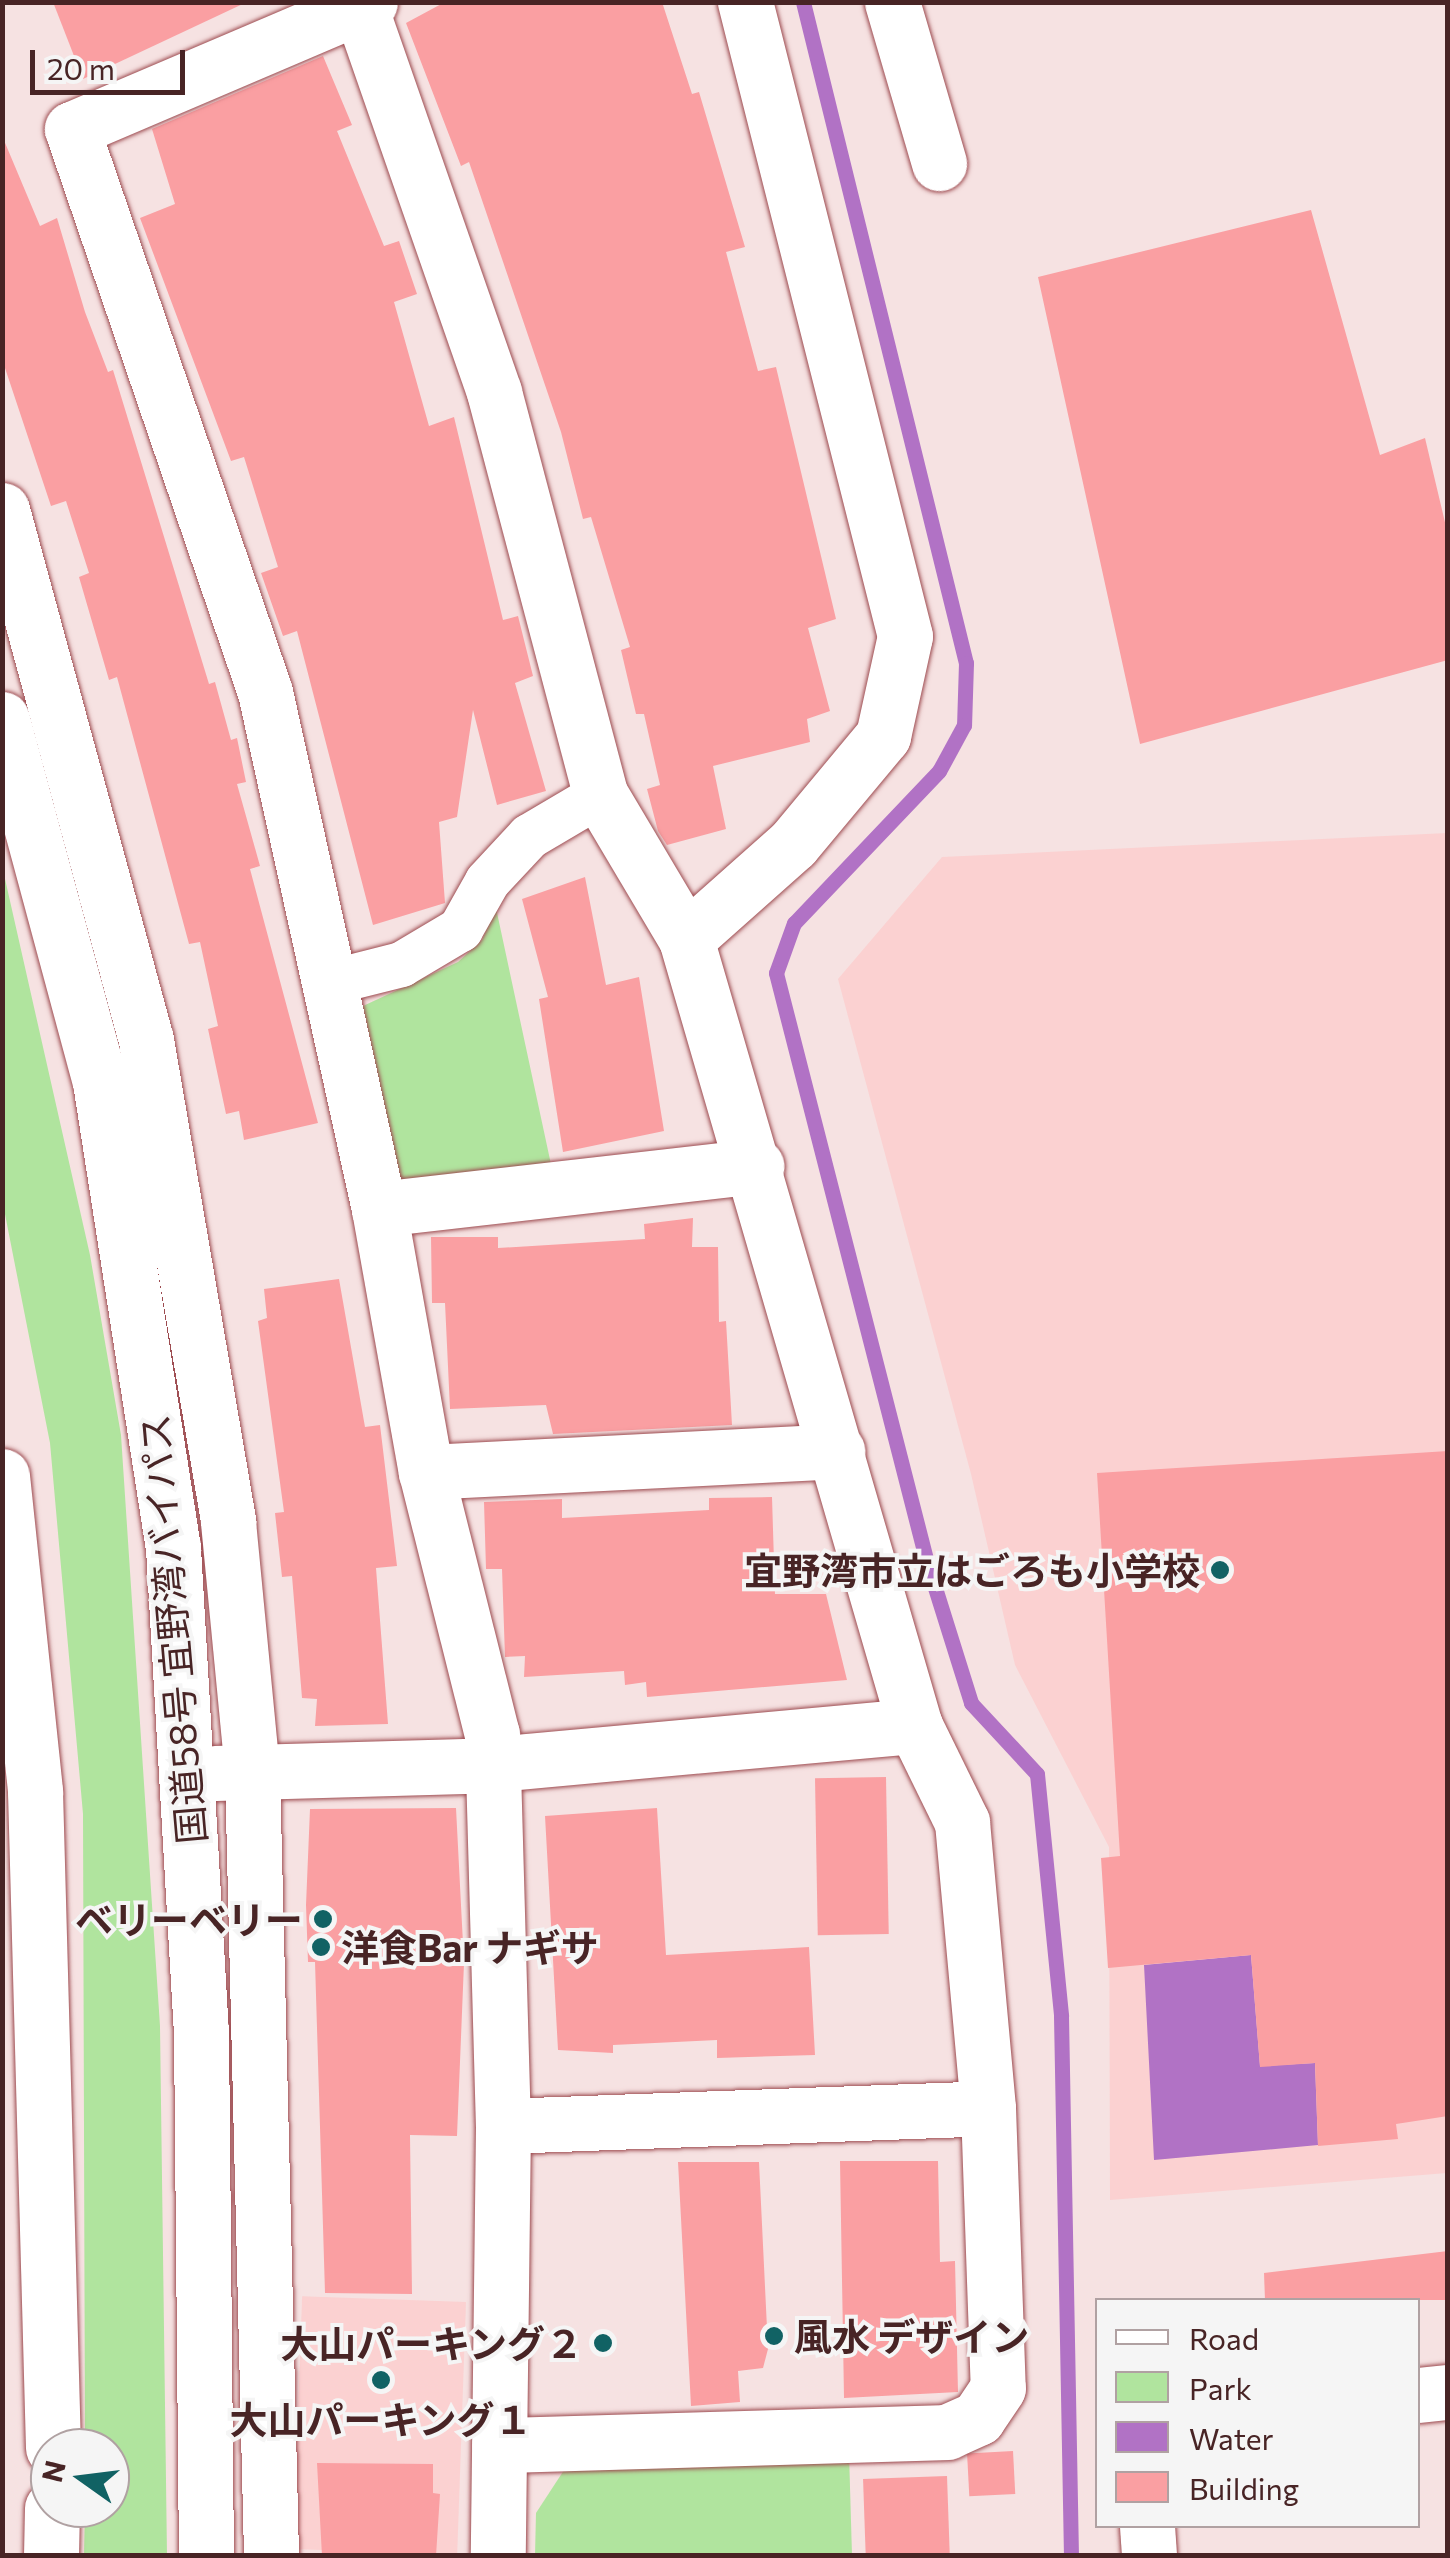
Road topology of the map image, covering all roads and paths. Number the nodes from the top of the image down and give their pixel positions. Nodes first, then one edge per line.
1 (744, 2) edge
2 (892, 2) edge
3 (365, 5) edge
4 (939, 163) dead end
5 (2, 510) edge
6 (2, 718) edge
7 (600, 794) junction
8 (686, 938) junction
9 (330, 982) junction
10 (757, 1166) junction
11 (379, 1210) junction
12 (836, 1451) junction
13 (426, 1472) junction
14 (2, 1476) edge
15 (915, 1726) junction
16 (495, 1764) junction
17 (252, 1771) junction
18 (189, 1774) junction
19 (988, 2108) junction
20 (503, 2126) junction
21 (1448, 2392) edge
22 (1420, 2395) edge
23 (52, 2428) edge
24 (499, 2445) junction
25 (52, 2528) edge
26 (1146, 2528) edge
27 (52, 2556) edge
28 (206, 2556) edge
29 (271, 2556) edge
30 (498, 2556) edge
31 (1149, 2556) edge

1 - 8 main road
2 - 4 main road
3 - 7 main road
3 - 9 main road
5 - 17 main road
6 - 18 main road, 国道58号 宜野湾バイパス
7 - 8 main road
7 - 9 street
8 - 10 main road
9 - 11 main road
10 - 11 main road
10 - 12 main road
11 - 13 main road
12 - 13 main road
12 - 15 main road
13 - 16 main road
14 - 23 main road
15 - 16 main road
15 - 19 main road
16 - 17 main road
16 - 20 main road
17 - 18 main road
17 - 29 main road
18 - 28 main road, 国道58号 宜野湾バイパス
19 - 20 main road
19 - 24 main road
20 - 24 main road
21 - 22 main road
24 - 30 main road
25 - 27 main road
26 - 31 main road

